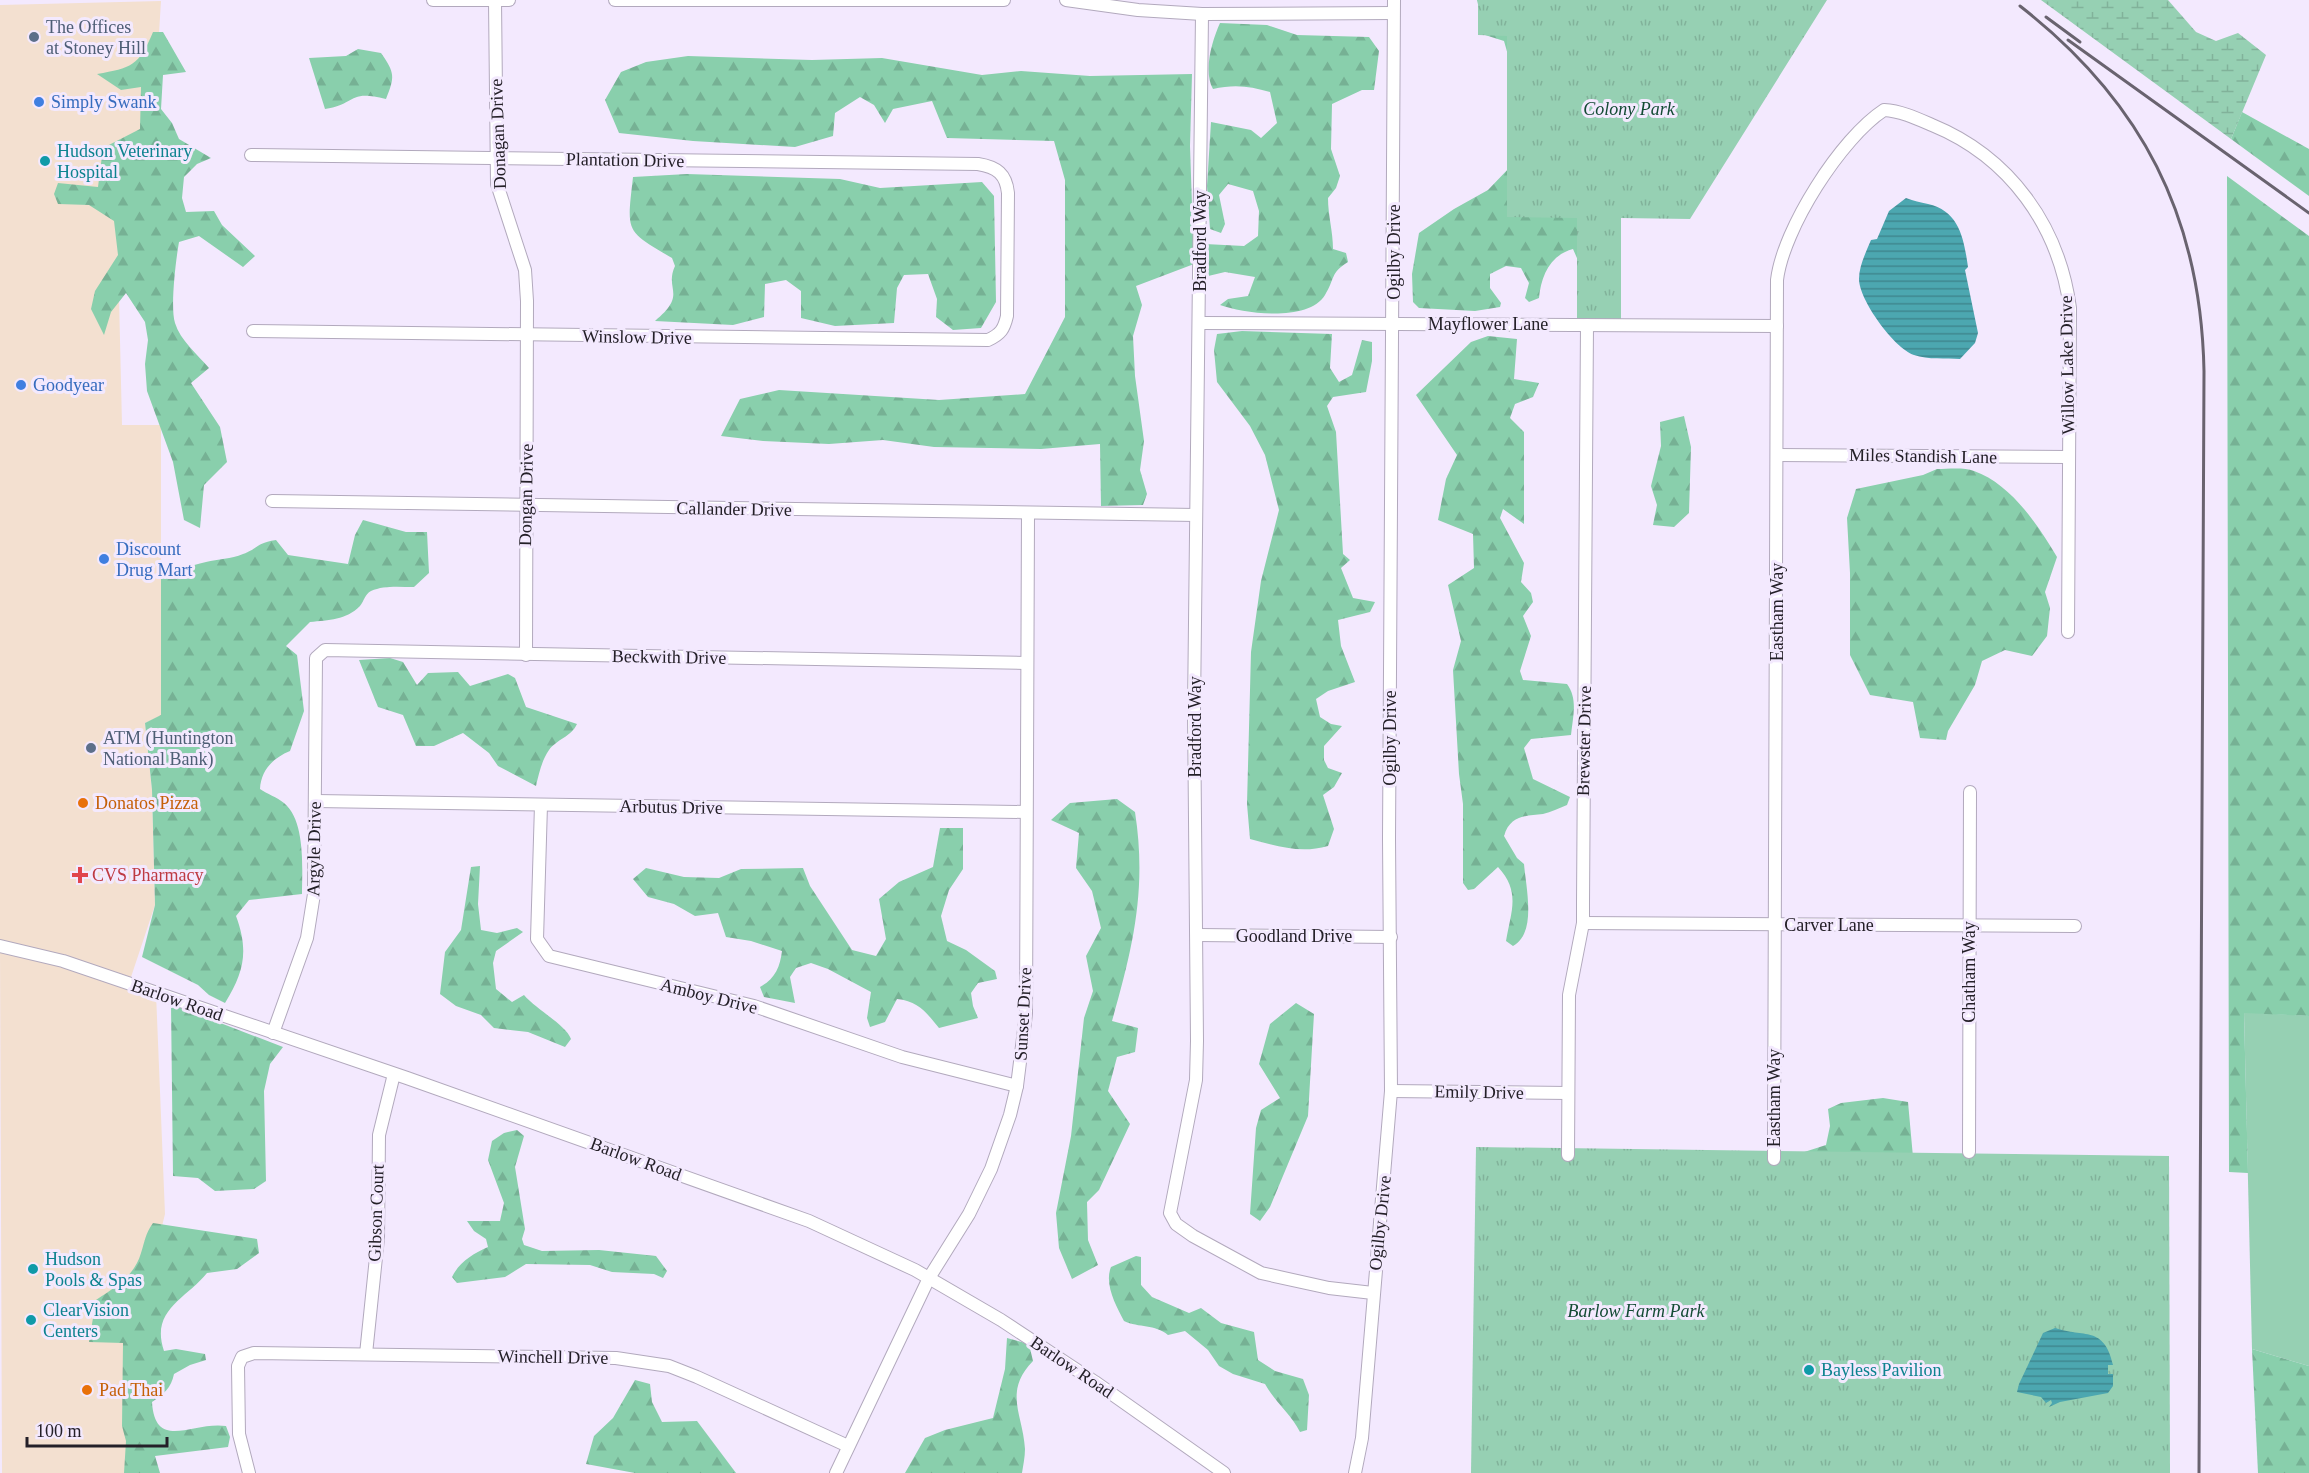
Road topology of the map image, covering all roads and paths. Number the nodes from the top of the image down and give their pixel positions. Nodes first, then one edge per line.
1 (433, 0) edge
2 (509, 0) edge
3 (615, 0) edge
4 (1004, 0) edge
5 (1066, 0) edge
6 (495, 1) edge
7 (1394, 6) edge
8 (1202, 14) junction
9 (1893, 111) joint
10 (251, 155) dead end
11 (496, 159) junction
12 (1007, 316) joint
13 (1200, 323) junction
14 (1394, 324) junction
15 (1587, 325) junction
16 (1777, 326) junction
17 (253, 332) dead end
18 (527, 334) junction
19 (1778, 455) junction
20 (2067, 457) junction
21 (272, 501) dead end
22 (525, 505) junction
23 (1028, 514) junction
24 (1196, 515) junction
25 (2068, 632) dead end
26 (526, 655) junction
27 (316, 658) joint
28 (1026, 663) junction
29 (1970, 792) dead end
30 (316, 801) junction
31 (541, 804) junction
32 (1026, 812) junction
33 (1582, 923) junction
34 (1775, 924) junction
35 (2075, 926) dead end
36 (1968, 927) junction
37 (1198, 935) junction
38 (1391, 937) junction
39 (0, 946) edge
40 (273, 1033) junction
41 (394, 1074) junction
42 (1017, 1086) junction
43 (1391, 1091) junction
44 (1568, 1093) junction
45 (1969, 1152) dead end
46 (1568, 1155) dead end
47 (1774, 1159) dead end
48 (928, 1278) junction
49 (1373, 1293) junction
50 (366, 1354) junction
51 (848, 1446) junction
52 (249, 1473) edge
53 (836, 1473) edge
54 (1224, 1473) edge
55 (1355, 1473) edge

1 - 6 street
2 - 6 street
3 - 4 street
5 - 8 street
6 - 11 street, Donagan Drive
7 - 8 street
7 - 14 street, Ogilby Drive
8 - 13 street, Bradford Way
9 - 16 street, Eastham Way
9 - 20 street, Willow Lake Drive
10 - 11 street, Plantation Drive
11 - 12 street, Plantation Drive
11 - 18 street, Donagan Drive
12 - 18 street, Winslow Drive
13 - 14 street, Mayflower Lane
13 - 24 street, Bradford Way
14 - 15 street, Mayflower Lane
14 - 38 street, Ogilby Drive
15 - 16 street, Mayflower Lane
15 - 33 street, Brewster Drive
16 - 19 street, Eastham Way
17 - 18 street, Winslow Drive
18 - 22 street, Dongan Drive
19 - 20 street, Miles Standish Lane
19 - 34 street, Eastham Way
20 - 25 street, Willow Lake Drive
21 - 22 street, Callander Drive
22 - 23 street, Callander Drive
22 - 26 street, Dongan Drive
23 - 24 street, Callander Drive
23 - 28 street, Sunset Drive
24 - 37 street, Bradford Way
26 - 27 street, Beckwith Drive
26 - 28 street, Beckwith Drive
27 - 30 street, Argyle Drive
28 - 32 street, Sunset Drive
29 - 36 street, Chatham Way
30 - 31 street, Arbutus Drive
30 - 40 street, Argyle Drive
31 - 32 street, Arbutus Drive
31 - 42 street, Amboy Drive
32 - 42 street, Sunset Drive
33 - 34 street, Carver Lane
33 - 44 street, Brewster Drive
34 - 36 street, Carver Lane
34 - 47 street, Eastham Way
35 - 36 street, Carver Lane
36 - 45 street, Chatham Way
37 - 38 street, Goodland Drive
37 - 49 street, Bradford Way
38 - 43 street, Ogilby Drive
39 - 40 street, Barlow Road
40 - 41 street, Barlow Road
41 - 48 street, Barlow Road
41 - 50 street, Gibson Court
42 - 48 street, Sunset Drive
43 - 44 street, Emily Drive
43 - 49 street, Ogilby Drive
44 - 46 street, Brewster Drive
48 - 51 street, Sunset Drive
48 - 54 street, Barlow Road
49 - 55 street, Ogilby Drive
50 - 51 street, Winchell Drive
50 - 52 street, Winchell Drive
51 - 53 street, Sunset Drive

